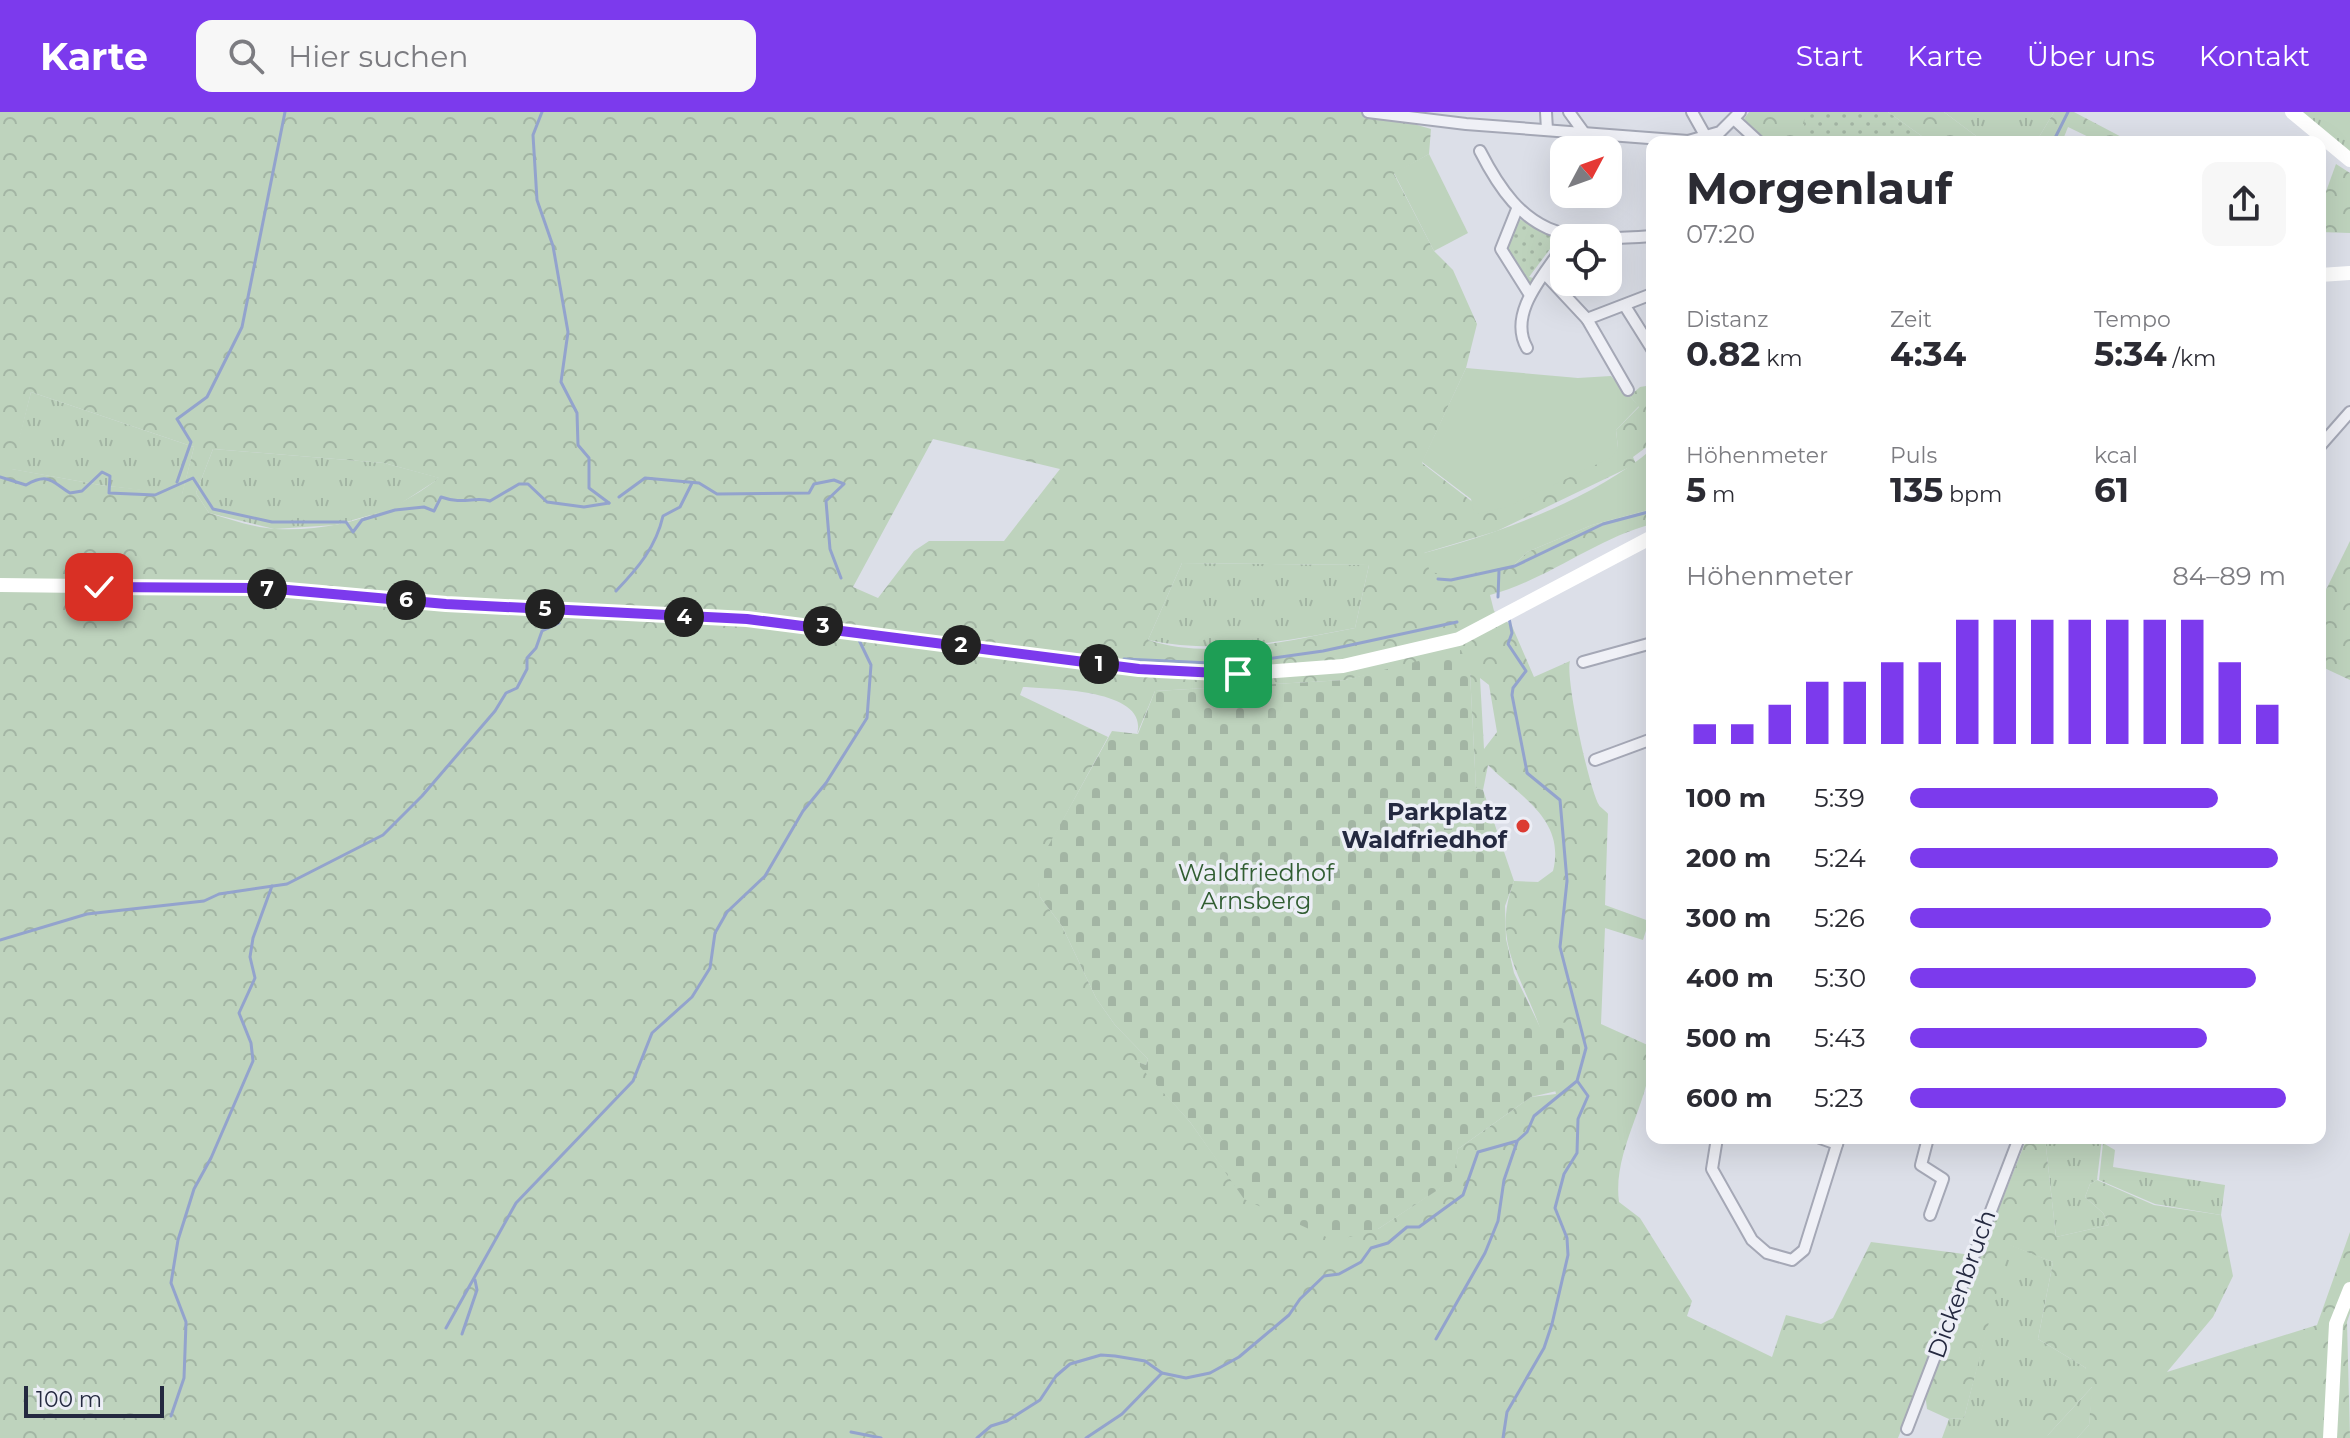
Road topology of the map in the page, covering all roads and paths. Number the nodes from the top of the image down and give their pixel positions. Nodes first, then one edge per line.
1 (1368, 112) edge
2 (1546, 112) edge
3 (1569, 112) edge
4 (1692, 112) edge
5 (2292, 112) edge
6 (1421, 116) edge
7 (1738, 116) edge
8 (1547, 130) junction
9 (1585, 134) junction
10 (1705, 136) edge
11 (1709, 136) edge
12 (1754, 136) edge
13 (2321, 136) edge
14 (1646, 138) edge
15 (2326, 140) edge
16 (1480, 151) dead end
17 (2350, 160) edge
18 (1517, 209) junction
19 (1550, 227) edge
20 (1646, 236) edge
21 (1622, 237) edge
22 (1550, 266) edge
23 (2350, 273) edge
24 (1545, 274) junction
25 (2326, 275) edge
26 (1530, 295) junction
27 (1646, 297) edge
28 (1625, 306) junction
29 (1587, 319) junction
30 (1646, 339) edge
31 (1527, 348) dead end
32 (1628, 390) dead end
33 (2350, 412) edge
34 (2326, 439) edge
35 (1646, 540) edge
36 (0, 585) edge
37 (1646, 645) edge
38 (1583, 662) dead end
39 (1646, 741) edge
40 (1595, 760) dead end
41 (1716, 1144) edge
42 (1837, 1144) edge
43 (1926, 1144) edge
44 (2017, 1144) edge
45 (1930, 1215) dead end
46 (2350, 1289) edge
47 (1907, 1429) dead end
48 (2330, 1438) edge

1 - 6 street
2 - 8 street
3 - 9 street
4 - 10 street
5 - 13 main road
6 - 8 street
7 - 11 street
7 - 12 street
8 - 9 street
9 - 14 street
15 - 17 main road
16 - 18 street
18 - 19 street
18 - 26 street
20 - 21 street
22 - 24 street
23 - 25 main road
24 - 26 street
24 - 29 street
26 - 31 street
27 - 28 street
28 - 29 street
28 - 30 street
29 - 32 street
33 - 34 street
35 - 36 main road
37 - 38 street
39 - 40 street
41 - 42 street
43 - 45 street
44 - 47 street, Dickenbruch
46 - 48 main road

